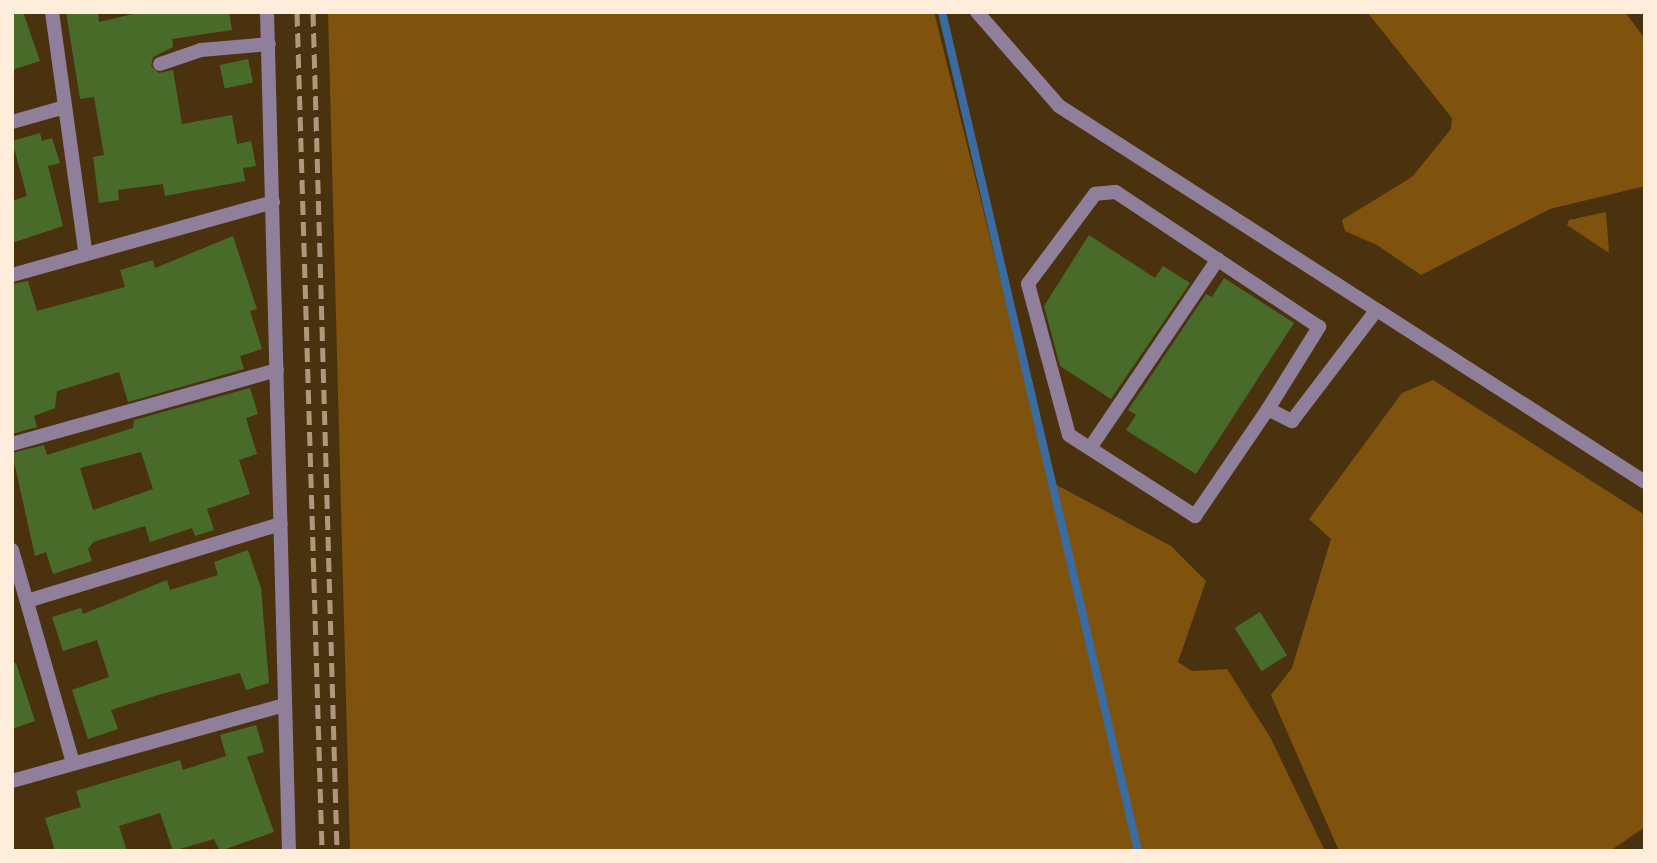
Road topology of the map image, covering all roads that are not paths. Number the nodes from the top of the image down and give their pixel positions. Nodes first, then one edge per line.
1 (52, 12) edge
2 (267, 12) edge
3 (978, 12) edge
4 (269, 44) junction
5 (160, 65) dead end
6 (65, 107) junction
7 (12, 122) edge
8 (272, 202) junction
9 (85, 250) junction
10 (1218, 259) junction
11 (12, 275) edge
12 (1375, 312) junction
13 (277, 370) junction
14 (1268, 409) junction
15 (12, 444) edge
16 (1090, 448) junction
17 (1645, 482) edge
18 (281, 524) junction
19 (12, 550) edge
20 (27, 601) junction
21 (285, 705) junction
22 (73, 763) junction
23 (12, 781) edge
24 (289, 851) edge

1 - 6 street
2 - 4 street
3 - 12 street
4 - 5 street
4 - 8 street
6 - 7 street
6 - 9 street
8 - 9 street
8 - 13 street
9 - 11 street
10 - 14 street
10 - 16 street
10 - 16 street
12 - 14 street
12 - 17 street
13 - 15 street
13 - 18 street
14 - 16 street
18 - 20 street
18 - 21 street
19 - 20 street
20 - 22 street
21 - 22 street
21 - 24 street
22 - 23 street

